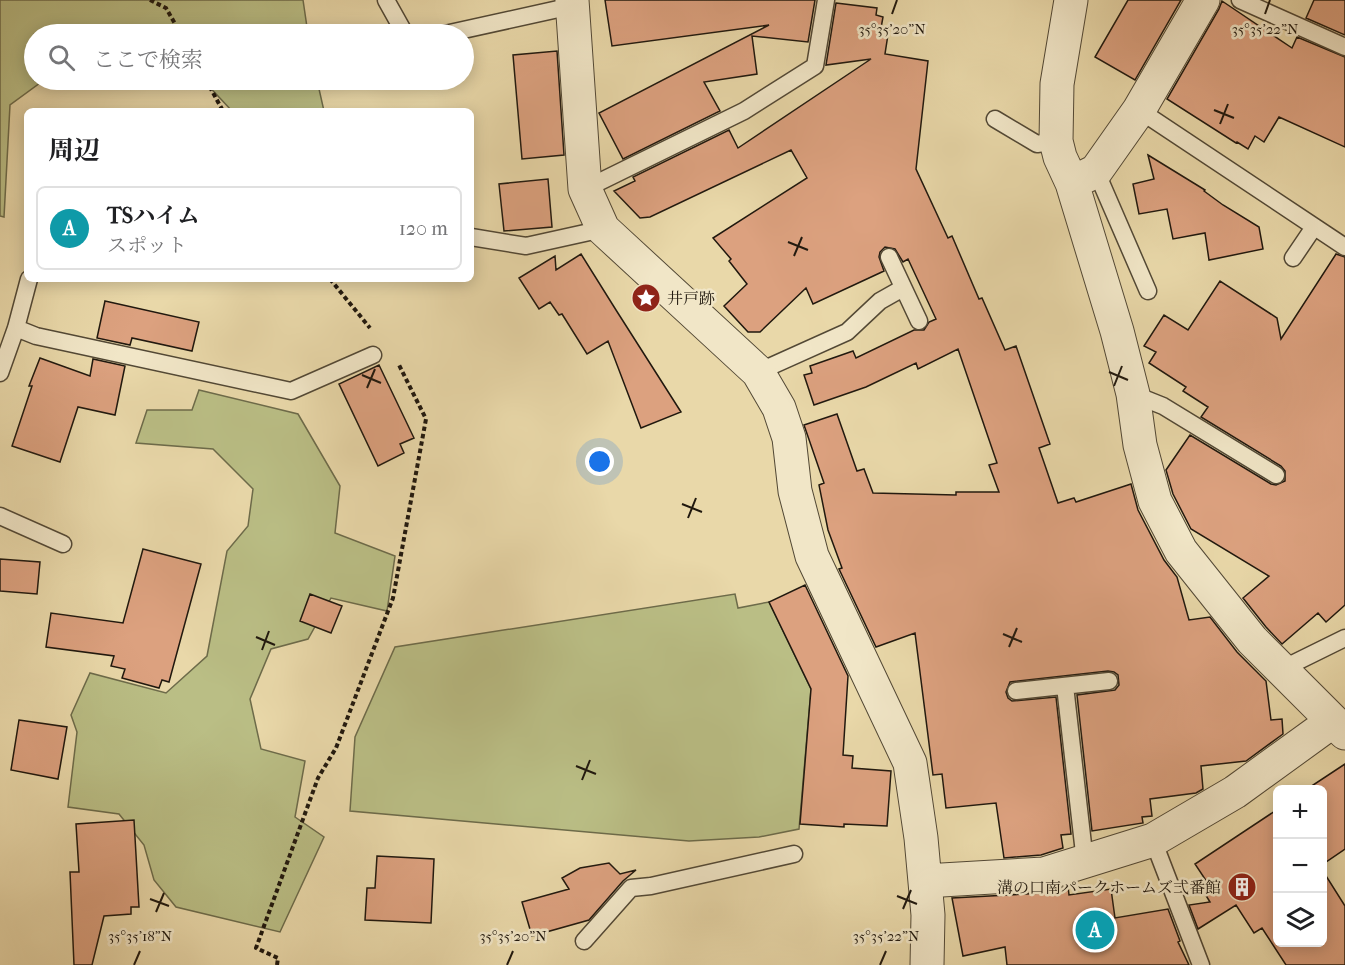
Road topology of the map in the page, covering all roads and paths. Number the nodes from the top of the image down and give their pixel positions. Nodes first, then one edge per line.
1 (150, 0) edge
2 (386, 0) edge
3 (826, 0) edge
4 (1071, 0) edge
5 (1203, 0) edge
6 (1240, 0) edge
7 (572, 3) edge
8 (175, 24) edge
9 (399, 24) edge
10 (474, 27) edge
11 (1345, 47) edge
12 (211, 90) edge
13 (221, 108) edge
14 (1139, 110) junction
15 (995, 118) dead end
16 (1056, 141) junction
17 (1084, 177) junction
18 (585, 189) junction
19 (1314, 226) junction
20 (603, 229) junction
21 (474, 238) edge
22 (1345, 247) edge
23 (889, 257) dead end
24 (1293, 258) dead end
25 (28, 282) edge
26 (332, 282) edge
27 (903, 288) junction
28 (1148, 291) dead end
29 (919, 321) dead end
30 (16, 328) junction
31 (374, 332) dead end
32 (373, 355) dead end
33 (396, 359) dead end
34 (758, 372) junction
35 (0, 373) edge
36 (1134, 394) junction
37 (1276, 475) dead end
38 (0, 516) edge
39 (63, 544) dead end
40 (1345, 638) edge
41 (1280, 670) junction
42 (1109, 681) dead end
43 (1065, 686) junction
44 (1016, 691) dead end
45 (1339, 727) edge
46 (1153, 840) junction
47 (794, 854) dead end
48 (1085, 862) junction
49 (925, 881) junction
50 (584, 940) dead end
51 (277, 965) edge
52 (927, 965) edge
53 (1201, 965) edge

1 - 8 path
2 - 9 lane
3 - 18 lane
4 - 16 street
5 - 14 street
6 - 11 lane
7 - 10 lane
7 - 18 street
12 - 13 path
14 - 17 street
14 - 19 lane
15 - 16 lane
16 - 17 street
17 - 28 lane
17 - 36 street
18 - 20 street
19 - 22 lane
19 - 24 lane
20 - 21 lane
20 - 34 street
23 - 27 lane
25 - 30 lane
26 - 31 path
27 - 29 lane
27 - 34 lane
30 - 32 lane
30 - 35 lane
33 - 51 path
34 - 49 street
36 - 37 lane
36 - 41 street
38 - 39 lane
40 - 41 lane
41 - 45 street
42 - 43 lane
43 - 44 lane
43 - 48 lane
45 - 46 street
46 - 48 street
46 - 53 lane
47 - 50 lane
48 - 49 street
49 - 52 street

